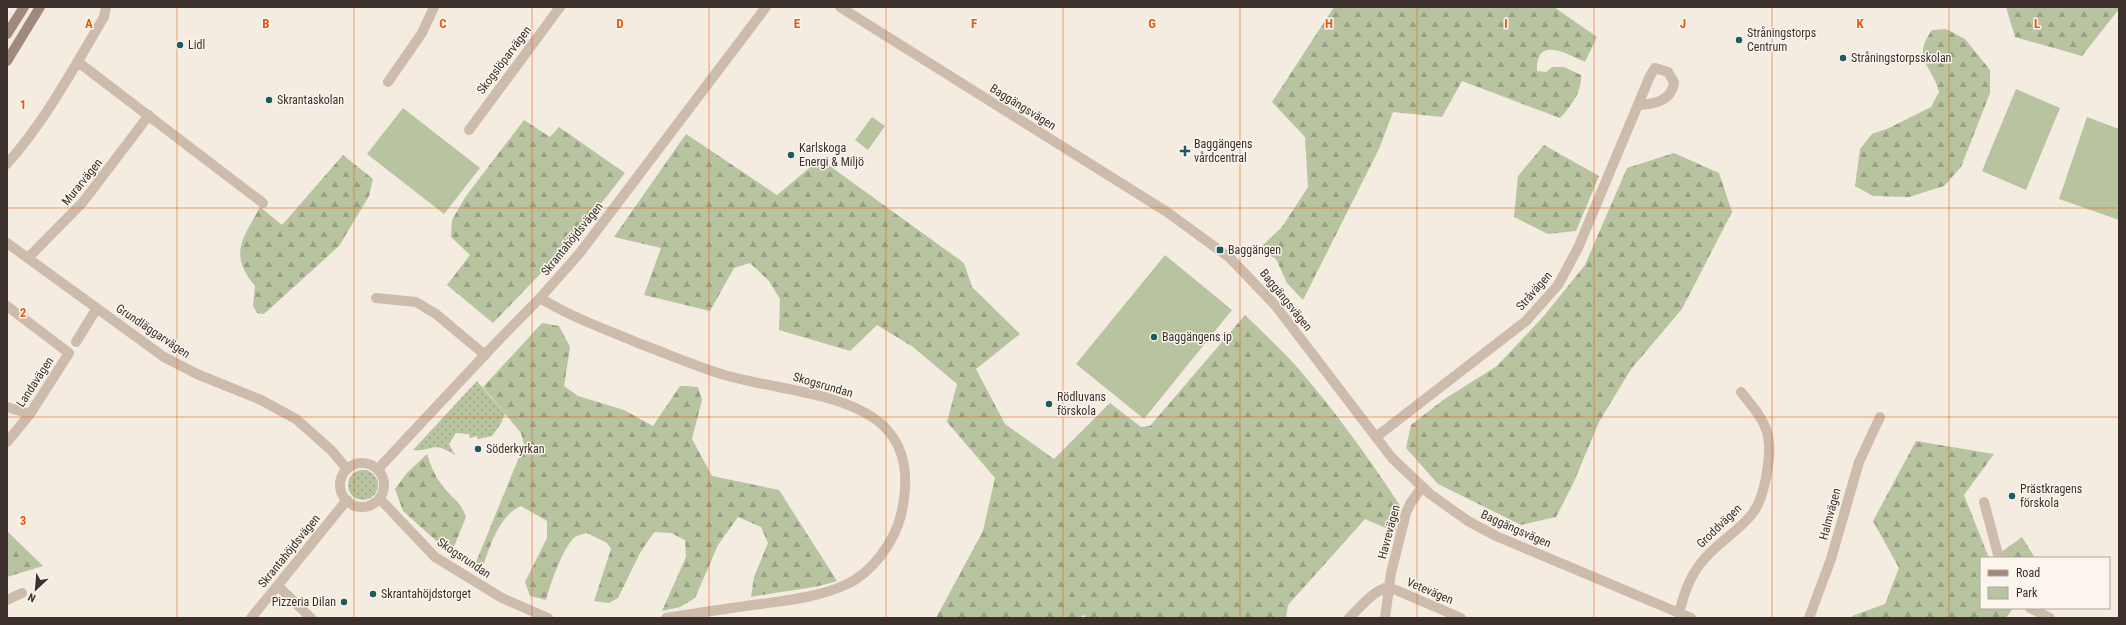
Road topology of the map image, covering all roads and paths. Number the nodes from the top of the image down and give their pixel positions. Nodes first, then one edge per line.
1 (24, 7) edge
2 (40, 7) edge
3 (106, 7) edge
4 (434, 7) edge
5 (560, 7) edge
6 (766, 7) edge
7 (840, 7) edge
8 (7, 34) edge
9 (7, 61) edge
10 (78, 62) junction
11 (388, 82) dead end
12 (1638, 105) dead end
13 (149, 115) junction
14 (469, 130) dead end
15 (7, 164) edge
16 (263, 203) dead end
17 (7, 243) edge
18 (28, 258) junction
19 (376, 298) dead end
20 (540, 298) junction
21 (7, 306) edge
22 (97, 308) junction
23 (76, 342) dead end
24 (485, 355) junction
25 (1741, 392) dead end
26 (7, 407) edge
27 (30, 414) junction
28 (1880, 417) dead end
29 (1376, 437) junction
30 (7, 442) edge
31 (347, 469) junction
32 (378, 469) junction
33 (1422, 487) junction
34 (380, 499) junction
35 (346, 500) junction
36 (1984, 502) dead end
37 (1999, 557) edge
38 (278, 586) junction
39 (1389, 587) junction
40 (22, 593) dead end
41 (7, 600) edge
42 (2032, 609) edge
43 (1679, 613) junction
44 (251, 618) edge
45 (311, 618) edge
46 (548, 618) edge
47 (666, 618) edge
48 (1349, 618) edge
49 (1386, 618) edge
50 (1461, 618) edge
51 (1691, 618) edge
52 (1809, 618) edge
53 (2050, 618) edge

1 - 8 main road
2 - 9 main road
3 - 10 street
4 - 11 street
5 - 14 street, Skogslöparvägen
6 - 20 street, Skrantahöjdsvägen
7 - 29 street, Baggängsvägen
10 - 13 street
10 - 15 street
12 - 29 street, Stråvägen
13 - 16 street
13 - 18 street, Murarvägen
17 - 18 street, Grundläggarvägen
18 - 22 street, Grundläggarvägen
19 - 24 street
20 - 24 street, Skrantahöjdsvägen
20 - 47 street, Skogsrundan
21 - 27 street, Landavägen
22 - 23 street
22 - 31 street, Grundläggarvägen
24 - 32 street, Skrantahöjdsvägen
25 - 43 street, Groddvägen
26 - 27 street
27 - 30 street, Landavägen
28 - 52 street, Halmvägen
29 - 33 street, Baggängsvägen
31 - 32 street
31 - 35 street
32 - 34 street
33 - 39 street, Havrevägen
33 - 43 street, Baggängsvägen
34 - 35 street
34 - 46 street, Skogsrundan
35 - 38 street, Skrantahöjdsvägen
36 - 37 street
38 - 44 street, Skrantahöjdsvägen
38 - 45 street
39 - 48 street
39 - 49 street, Havrevägen
39 - 50 street, Vetevägen
40 - 41 street
42 - 53 street
43 - 51 street, Baggängsvägen

